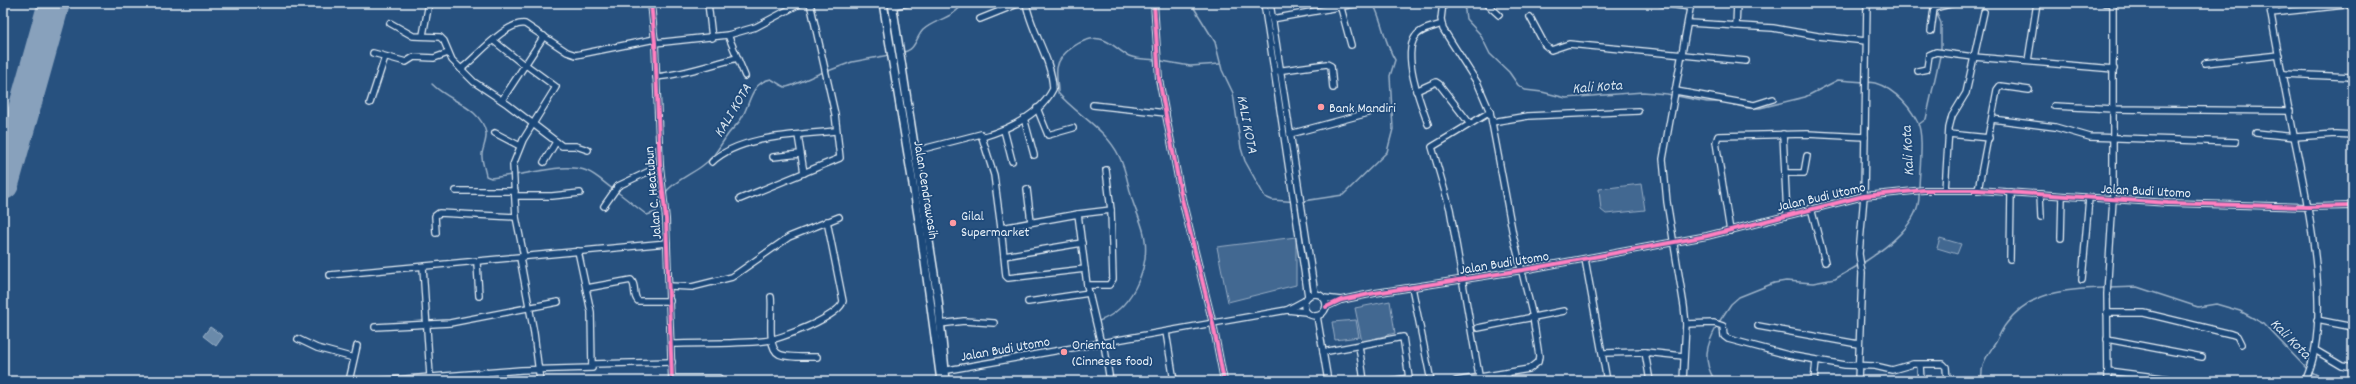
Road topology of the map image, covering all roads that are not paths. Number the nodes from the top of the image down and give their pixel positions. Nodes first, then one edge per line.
1 (430, 3) edge
2 (651, 3) edge
3 (708, 3) edge
4 (801, 3) edge
5 (810, 3) edge
6 (883, 3) edge
7 (908, 3) edge
8 (1020, 3) edge
9 (1026, 3) edge
10 (1154, 3) edge
11 (1264, 3) edge
12 (1270, 3) edge
13 (1360, 3) edge
14 (1443, 3) edge
15 (1486, 3) edge
16 (1661, 3) edge
17 (1737, 3) edge
18 (1867, 3) edge
19 (1954, 3) edge
20 (2037, 3) edge
21 (2105, 3) edge
22 (2113, 3) edge
23 (2269, 3) edge
24 (893, 5) edge
25 (1691, 5) edge
26 (2345, 5) dead end
27 (1328, 6) edge
28 (1341, 8) junction
29 (1984, 12) dead end
30 (2271, 13) junction
31 (1499, 15) dead end
32 (1530, 17) dead end
33 (1272, 18) junction
34 (896, 19) junction
35 (980, 19) dead end
36 (886, 22) junction
37 (1689, 23) junction
38 (390, 24) dead end
39 (1442, 24) junction
40 (1736, 26) junction
41 (1931, 31) dead end
42 (423, 35) junction
43 (728, 35) junction
44 (544, 36) junction
45 (712, 38) junction
46 (494, 40) junction
47 (655, 41) junction
48 (1866, 41) junction
49 (1351, 45) dead end
50 (373, 53) dead end
51 (448, 53) junction
52 (1683, 55) junction
53 (2279, 55) junction
54 (2353, 56) edge
55 (385, 57) junction
56 (1974, 57) junction
57 (737, 58) junction
58 (1746, 61) dead end
59 (2028, 61) junction
60 (2205, 63) dead end
61 (2353, 64) edge
62 (525, 65) junction
63 (460, 69) junction
64 (2114, 69) junction
65 (1277, 71) junction
66 (1918, 71) dead end
67 (2283, 74) junction
68 (745, 76) dead end
69 (656, 77) junction
70 (2353, 77) edge
71 (1333, 88) dead end
72 (2029, 90) dead end
73 (1416, 91) junction
74 (1675, 92) junction
75 (906, 99) junction
76 (1772, 99) dead end
77 (502, 100) junction
78 (898, 100) junction
79 (370, 103) dead end
80 (1093, 105) dead end
81 (2054, 106) dead end
82 (1037, 108) junction
83 (2114, 109) junction
84 (1638, 110) dead end
85 (2290, 111) junction
86 (1490, 112) junction
87 (1166, 113) junction
88 (1368, 113) dead end
89 (1024, 118) junction
90 (1992, 119) junction
91 (1492, 122) junction
92 (532, 123) junction
93 (1428, 124) dead end
94 (1470, 124) junction
95 (1073, 128) dead end
96 (1004, 130) junction
97 (836, 131) junction
98 (495, 133) dead end
99 (2256, 133) dead end
100 (1290, 134) junction
101 (1783, 134) junction
102 (1949, 134) junction
103 (798, 135) junction
104 (2353, 135) edge
105 (982, 136) junction
106 (1865, 137) junction
107 (2295, 137) junction
108 (1989, 138) junction
109 (2113, 139) junction
110 (556, 142) junction
111 (2236, 142) dead end
112 (520, 146) junction
113 (588, 150) dead end
114 (915, 151) junction
115 (800, 154) junction
116 (1034, 155) dead end
117 (1807, 156) dead end
118 (773, 157) dead end
119 (1012, 161) dead end
120 (544, 162) dead end
121 (712, 162) dead end
122 (660, 166) junction
123 (1106, 170) dead end
124 (804, 173) junction
125 (1785, 173) junction
126 (1027, 189) dead end
127 (1945, 190) junction
128 (1978, 190) junction
129 (456, 191) dead end
130 (2012, 192) junction
131 (515, 193) junction
132 (580, 193) dead end
133 (2040, 194) junction
134 (1864, 196) junction
135 (2062, 196) junction
136 (2089, 198) junction
137 (740, 199) dead end
138 (2113, 199) junction
139 (604, 206) dead end
140 (2353, 206) edge
141 (2308, 207) junction
142 (1811, 208) junction
143 (1111, 210) junction
144 (1078, 214) junction
145 (1787, 215) junction
146 (516, 217) junction
147 (839, 217) dead end
148 (2041, 217) dead end
149 (827, 220) junction
150 (1031, 222) junction
151 (1001, 228) junction
152 (1730, 231) junction
153 (436, 233) dead end
154 (924, 233) junction
155 (2061, 238) dead end
156 (1674, 241) junction
157 (667, 243) junction
158 (1082, 243) junction
159 (578, 251) junction
160 (1004, 256) junction
161 (522, 257) junction
162 (1585, 259) junction
163 (2010, 259) dead end
164 (1825, 262) dead end
165 (477, 263) junction
166 (422, 267) junction
167 (1085, 269) junction
168 (1523, 270) junction
169 (330, 275) dead end
170 (1462, 280) junction
171 (2082, 280) dead end
172 (1087, 285) junction
173 (669, 286) junction
174 (1412, 287) junction
175 (587, 288) junction
176 (1089, 293) junction
177 (1315, 294) junction
178 (480, 296) dead end
179 (771, 298) dead end
180 (1306, 298) junction
181 (1324, 298) junction
182 (1342, 300) junction
183 (670, 301) junction
184 (558, 302) dead end
185 (1028, 302) dead end
186 (529, 307) junction
187 (1326, 307) junction
188 (1287, 310) junction
189 (1564, 311) dead end
190 (1306, 312) junction
191 (2107, 313) junction
192 (1317, 316) junction
193 (1533, 317) junction
194 (2317, 320) junction
195 (994, 323) dead end
196 (425, 324) junction
197 (940, 324) junction
198 (1213, 324) junction
199 (1686, 324) junction
200 (1758, 326) dead end
201 (375, 327) dead end
202 (2353, 327) edge
203 (1478, 328) dead end
204 (1166, 332) junction
205 (2107, 339) junction
206 (298, 340) dead end
207 (770, 340) junction
208 (672, 344) junction
209 (1102, 344) junction
210 (1858, 344) junction
211 (2241, 344) dead end
212 (357, 346) dead end
213 (1359, 346) junction
214 (2315, 350) junction
215 (1323, 352) junction
216 (1645, 352) junction
217 (1603, 353) junction
218 (1683, 356) junction
219 (817, 357) dead end
220 (2202, 357) dead end
221 (354, 358) junction
222 (1816, 361) junction
223 (672, 362) junction
224 (592, 364) junction
225 (1920, 365) junction
226 (1858, 366) junction
227 (2353, 368) edge
228 (539, 369) junction
229 (942, 371) junction
230 (2108, 371) junction
231 (486, 372) junction
232 (1507, 373) junction
233 (430, 376) junction
234 (1480, 379) edge
235 (2306, 379) edge
236 (672, 380) edge
237 (349, 381) edge
238 (380, 381) edge
239 (486, 381) edge
240 (540, 381) edge
241 (722, 381) edge
242 (941, 381) edge
243 (946, 381) edge
244 (1110, 381) edge
245 (1174, 381) edge
246 (1224, 381) edge
247 (1328, 381) edge
248 (1364, 381) edge
249 (1390, 381) edge
250 (1430, 381) edge
251 (1456, 381) edge
252 (1509, 381) edge
253 (1607, 381) edge
254 (1650, 381) edge
255 (1683, 381) edge
256 (1814, 381) edge
257 (1858, 381) edge
258 (1921, 381) edge
259 (1947, 381) edge
260 (2108, 381) edge
261 (2186, 381) edge

1 - 42 street
2 - 47 street, Jalan C. Heatubun
3 - 45 street
4 - 43 street
5 - 97 street
6 - 36 main road, Jalan Cendrawasih
7 - 24 street
8 - 35 street
9 - 82 street
10 - 87 street
11 - 65 street
12 - 33 street
13 - 28 street
14 - 39 street
15 - 31 street
16 - 25 street
17 - 40 street
18 - 48 street
19 - 41 street
20 - 59 street
21 - 22 street
22 - 64 street
23 - 30 street
24 - 34 main road, Jalan Cendrawasih
25 - 37 street
26 - 30 street
27 - 28 street
27 - 33 street
28 - 49 street
29 - 56 street
30 - 53 street
32 - 52 street
33 - 65 street
34 - 36 main road
34 - 75 main road, Jalan Cendrawasih
36 - 78 main road, Jalan Cendrawasih
37 - 40 street
37 - 52 street
38 - 42 street
39 - 73 street
39 - 86 street
40 - 48 street
42 - 51 street
43 - 45 street
43 - 57 street
44 - 46 street
44 - 47 street
44 - 62 street
45 - 47 street
46 - 62 street
46 - 63 street
47 - 69 street, Jalan C. Heatubun
48 - 106 street
50 - 55 street
51 - 55 street
51 - 63 street
52 - 58 street
52 - 74 street
53 - 60 street
53 - 67 street
54 - 61 street
55 - 79 street
56 - 59 street
56 - 66 street
56 - 102 street
57 - 68 street
57 - 69 street
59 - 64 street
62 - 77 street
62 - 92 street
63 - 77 street
64 - 83 street
65 - 71 street
65 - 100 street
65 - 180 street
67 - 70 street
67 - 85 street
69 - 122 street, Jalan C. Heatubun
72 - 90 street
73 - 93 street
73 - 94 street
74 - 76 street
74 - 156 street
75 - 78 main road
75 - 114 main road, Jalan Cendrawasih
77 - 92 street
78 - 154 main road, Jalan Cendrawasih
80 - 87 street
81 - 83 street
82 - 89 street
82 - 95 street
83 - 85 street
83 - 109 street
84 - 91 street
85 - 107 street
86 - 91 street
86 - 94 street
87 - 198 street
88 - 100 street
89 - 96 street
89 - 116 street
90 - 108 street
90 - 109 street
91 - 168 street
92 - 110 street
92 - 112 street
94 - 170 street
96 - 105 street
96 - 119 street
97 - 103 street
97 - 124 street
98 - 112 street
99 - 107 street
100 - 177 street
101 - 106 street
101 - 125 street
101 - 152 street
102 - 108 street
102 - 127 street
103 - 115 street
103 - 121 street
104 - 107 street
105 - 114 street
105 - 151 street
106 - 134 street
107 - 141 street
108 - 128 street
109 - 111 street
109 - 138 street
110 - 113 street
110 - 120 street
112 - 131 street
114 - 154 main road, Jalan Cendrawasih
115 - 118 street
115 - 124 street
117 - 125 street
122 - 139 street
122 - 157 street, Jalan C. Heatubun
123 - 143 street
124 - 137 street
125 - 145 street
126 - 150 street
127 - 128 street, Jalan Budi Utomo
127 - 134 street, Jalan Budi Utomo
128 - 130 street, Jalan Budi Utomo
129 - 131 street
130 - 133 street, Jalan Budi Utomo
130 - 163 street
131 - 132 street
131 - 146 street
133 - 135 street, Jalan Budi Utomo
133 - 148 street
134 - 142 street, Jalan Budi Utomo
134 - 210 street
135 - 136 street, Jalan Budi Utomo
135 - 155 street
136 - 138 street, Jalan Budi Utomo
136 - 171 street
138 - 141 street, Jalan Budi Utomo
138 - 191 street
140 - 141 street, Jalan Budi Utomo
141 - 194 street
142 - 145 street, Jalan Budi Utomo
142 - 164 street
143 - 144 street
143 - 172 street
144 - 150 street
144 - 158 street
145 - 152 street, Jalan Budi Utomo
146 - 153 street
146 - 161 street
147 - 149 street
149 - 173 street
149 - 207 street
150 - 151 street
151 - 160 street
152 - 156 street, Jalan Budi Utomo
154 - 197 main road, Jalan Cendrawasih
154 - 229 main road, Jalan Cendrawasih
156 - 162 street, Jalan Budi Utomo
156 - 199 street
157 - 159 street
157 - 173 street, Jalan C. Heatubun
158 - 160 street
158 - 167 street
159 - 161 street
159 - 175 street
160 - 167 street
161 - 165 street
161 - 186 street
162 - 168 street, Jalan Budi Utomo
162 - 217 street
165 - 166 street
165 - 178 street
166 - 169 street
166 - 196 street
167 - 172 street
168 - 170 street, Jalan Budi Utomo
168 - 193 street
170 - 174 street, Jalan Budi Utomo
170 - 234 street
172 - 176 street
173 - 183 street, Jalan C. Heatubun
174 - 182 street, Jalan Budi Utomo
174 - 250 street
175 - 183 street
175 - 224 street
176 - 185 street
176 - 209 street
177 - 180 street
177 - 181 street
179 - 207 street
180 - 188 street, Jalan Budi Utomo
180 - 190 street
181 - 182 street, Jalan Budi Utomo
181 - 187 street
182 - 187 street, Jalan Budi Utomo
183 - 208 street, Jalan C. Heatubun
184 - 186 street
186 - 196 street
186 - 228 street
187 - 192 street
188 - 190 street, Jalan Budi Utomo
188 - 198 street, Jalan Budi Utomo
189 - 193 street
190 - 192 street
191 - 205 street
191 - 211 street
192 - 215 street
193 - 203 street
193 - 232 street
194 - 202 street
194 - 214 street
195 - 197 street
196 - 201 street
196 - 233 street
197 - 229 main road, Jalan Cendrawasih
198 - 204 street, Jalan Budi Utomo
198 - 246 street
199 - 218 street
199 - 222 street
200 - 210 street
204 - 209 street, Jalan Budi Utomo
204 - 245 street
205 - 220 street
205 - 230 street
206 - 221 street
207 - 208 street
207 - 219 street
208 - 223 street, Jalan C. Heatubun
209 - 229 street, Jalan Budi Utomo
209 - 244 street
210 - 226 street
212 - 221 street
213 - 215 street
213 - 248 street
213 - 249 street
214 - 227 street
214 - 235 street
215 - 247 street
216 - 217 street
216 - 218 street
216 - 254 street
217 - 253 street
218 - 255 street
221 - 237 street
222 - 226 street
222 - 256 street
223 - 224 street
223 - 236 street, Jalan C. Heatubun
224 - 228 street
225 - 226 street
225 - 258 street
225 - 259 street
226 - 257 street
228 - 231 street
228 - 240 street
229 - 242 main road, Jalan Cendrawasih
229 - 243 main road, Jalan Cendrawasih
230 - 260 street
230 - 261 street
231 - 233 street
231 - 239 street
232 - 234 street
232 - 252 street
233 - 238 street
234 - 251 street
236 - 241 street

